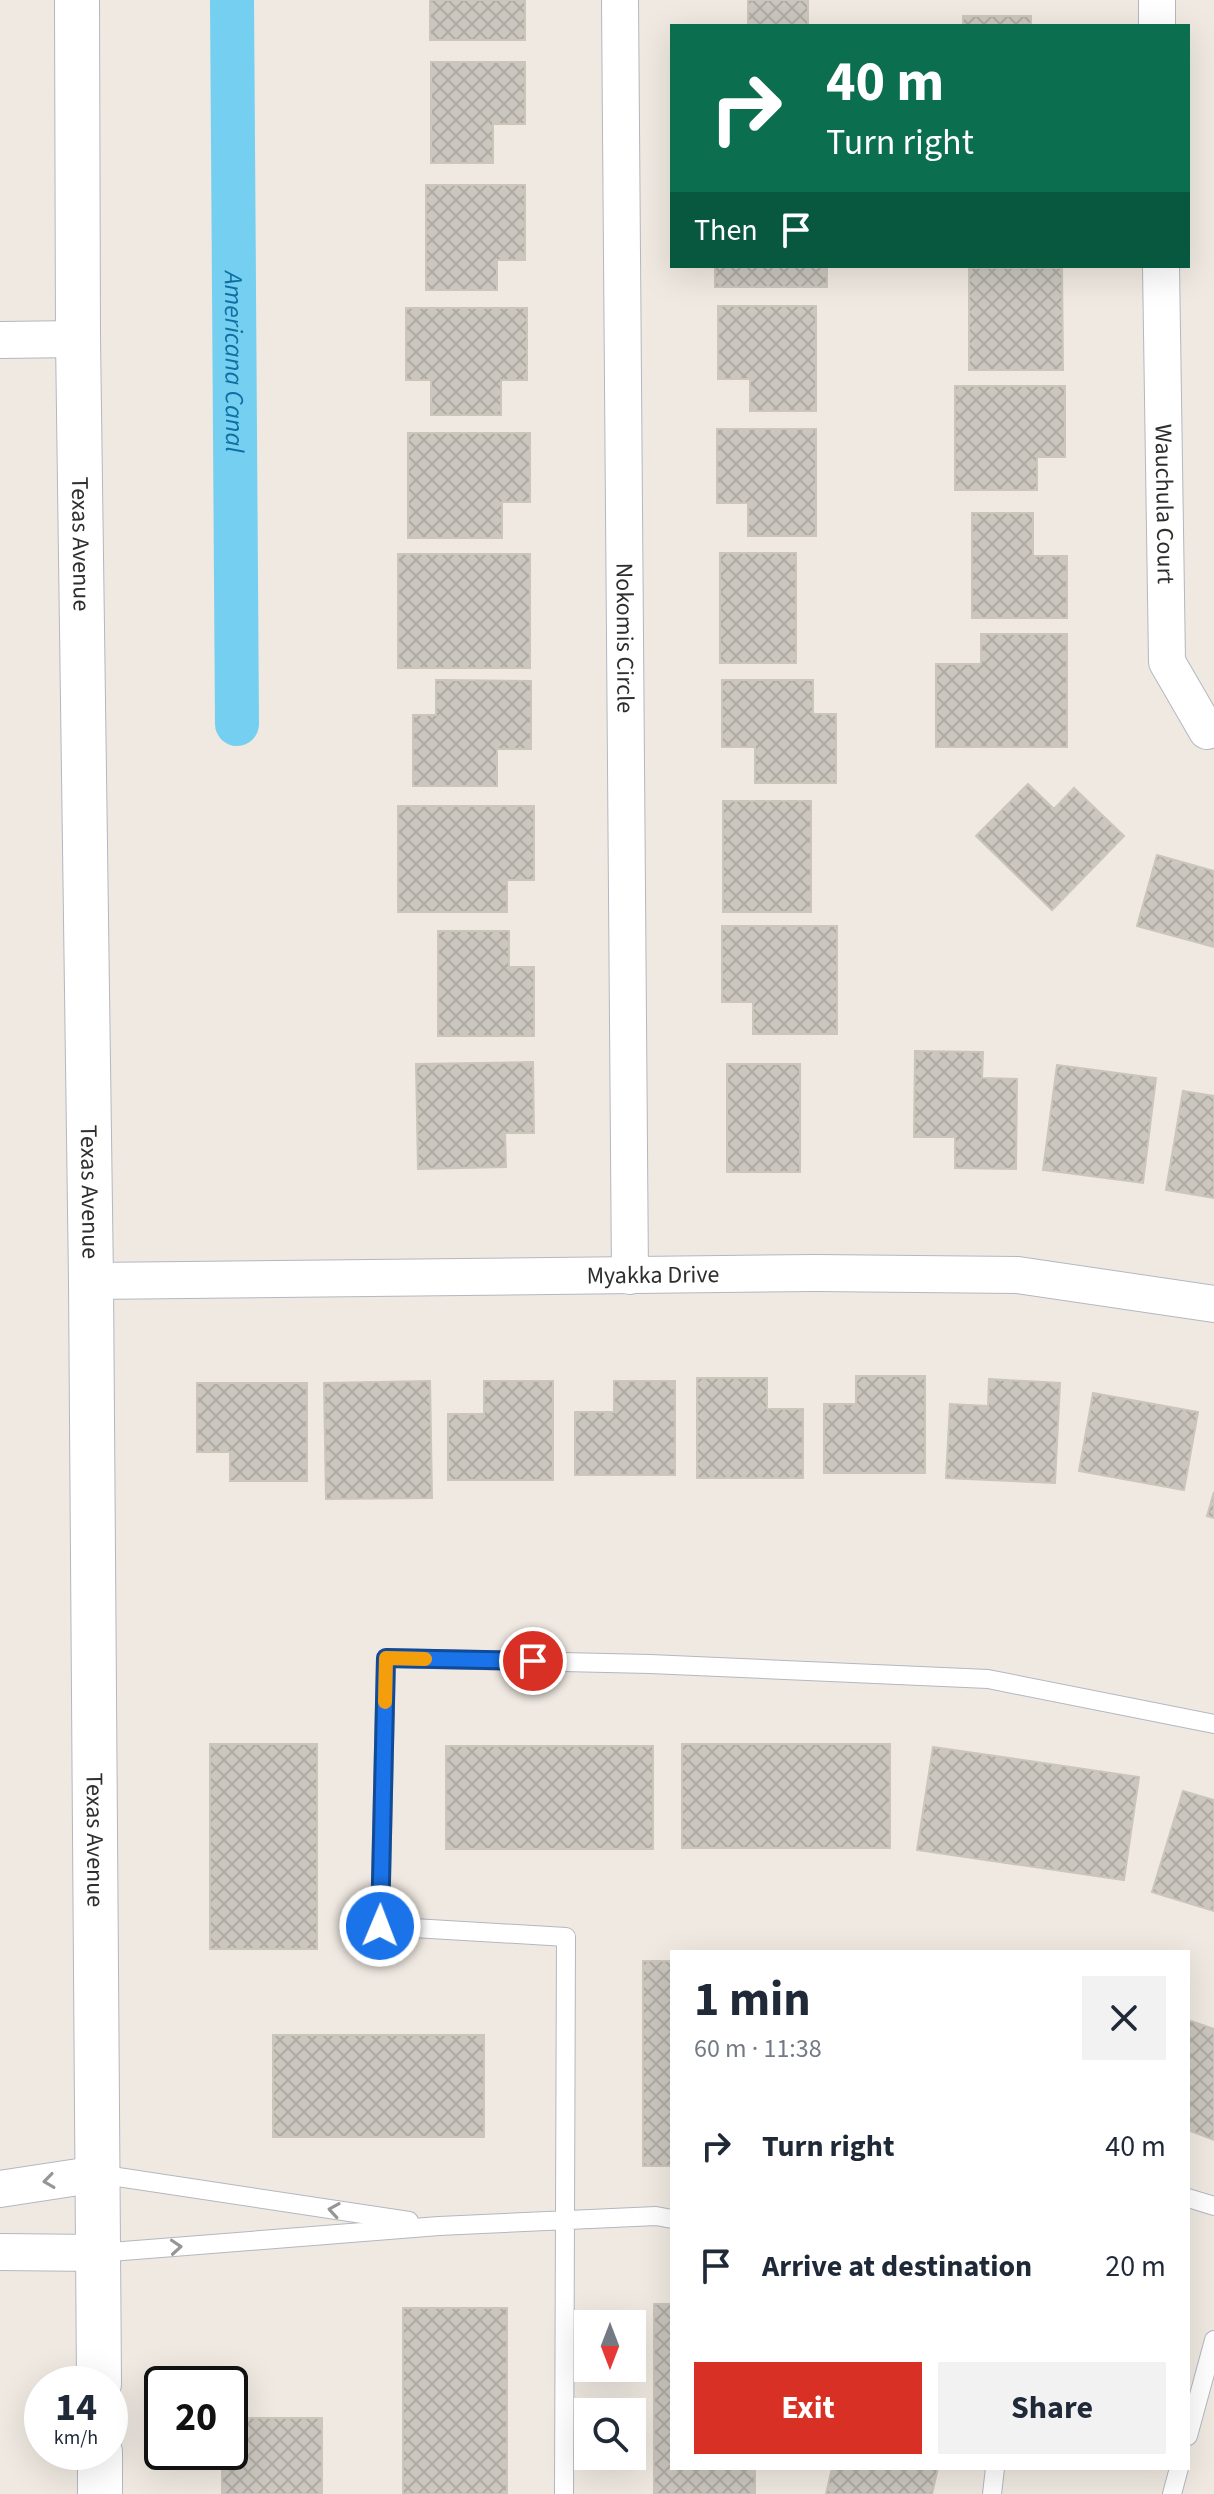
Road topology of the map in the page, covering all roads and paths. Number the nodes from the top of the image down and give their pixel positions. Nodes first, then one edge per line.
1 (77, 0) edge
2 (620, 0) edge
3 (1157, 0) edge
4 (1157, 24) edge
5 (1161, 268) edge
6 (78, 339) junction
7 (0, 340) edge
8 (1207, 731) dead end
9 (630, 1276) junction
10 (91, 1281) junction
11 (1214, 1304) edge
12 (1214, 1724) edge
13 (98, 2174) junction
14 (0, 2189) edge
15 (1190, 2199) edge
16 (1214, 2206) edge
17 (670, 2219) edge
18 (565, 2221) junction
19 (439, 2226) junction
20 (0, 2252) edge
21 (98, 2253) junction
22 (1214, 2340) edge
23 (99, 2366) edge
24 (1190, 2429) edge
25 (100, 2470) edge
26 (995, 2470) edge
27 (1178, 2470) edge
28 (100, 2494) edge
29 (564, 2494) edge
30 (992, 2494) edge
31 (1172, 2494) edge

1 - 6 street, Texas Avenue
2 - 9 street, Nokomis Circle
3 - 4 street
5 - 8 street, Wauchula Court
6 - 7 street
6 - 10 street, Texas Avenue
9 - 10 street, Myakka Drive
9 - 11 street, Myakka Drive
10 - 13 street, Texas Avenue
12 - 18 lane
13 -> 14 street
19 -> 13 lane
13 - 21 street, Texas Avenue
15 - 16 lane
17 - 18 lane
18 - 19 lane
18 - 29 lane
21 -> 19 lane
20 - 21 street
21 - 23 street, Texas Avenue
22 - 24 lane
25 - 28 street
26 - 30 lane
27 - 31 lane

